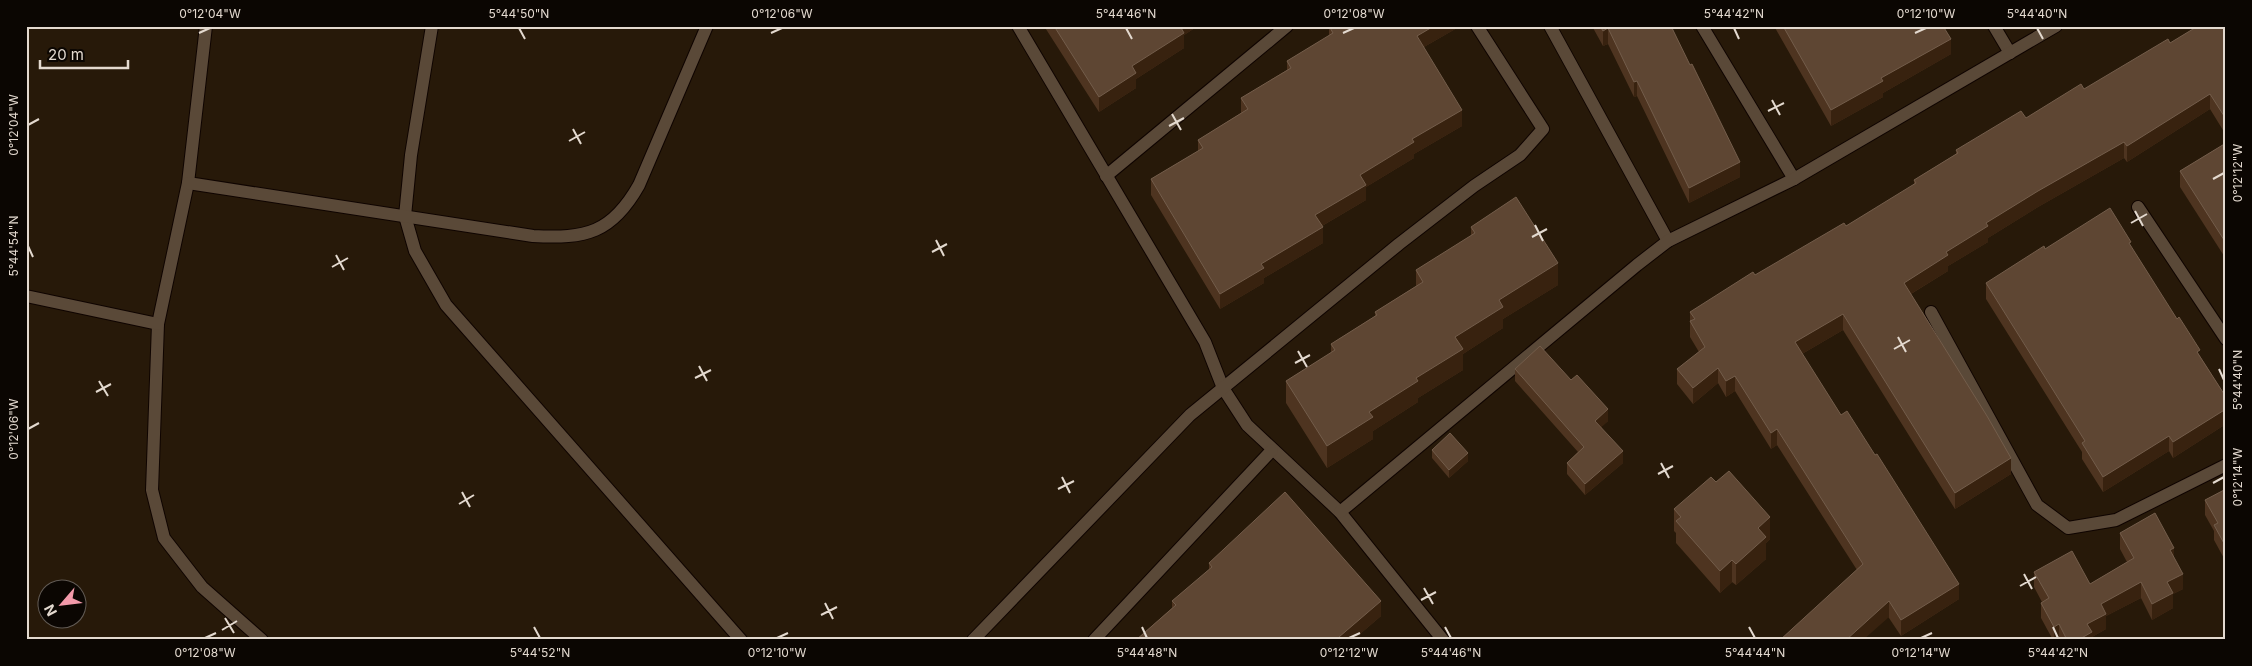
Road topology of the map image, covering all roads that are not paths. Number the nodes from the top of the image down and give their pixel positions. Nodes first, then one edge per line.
1 (206, 26) edge
2 (432, 26) edge
3 (707, 26) edge
4 (1018, 26) edge
5 (1286, 26) edge
6 (1477, 26) edge
7 (1550, 26) edge
8 (1702, 26) edge
9 (1994, 26) edge
10 (2056, 26) edge
11 (2010, 53) junction
12 (1106, 176) junction
13 (1794, 179) junction
14 (188, 183) junction
15 (2138, 207) dead end
16 (406, 216) junction
17 (1668, 241) junction
18 (26, 296) edge
19 (1931, 312) dead end
20 (158, 324) junction
21 (2226, 340) edge
22 (1223, 388) junction
23 (1272, 450) junction
24 (2226, 465) edge
25 (1340, 512) junction
26 (1436, 637) edge
27 (262, 640) edge
28 (741, 640) edge
29 (972, 640) edge
30 (1094, 640) edge

1 - 14 street
2 - 16 street
3 - 16 street
4 - 12 street
5 - 12 street
6 - 22 street
7 - 17 street
8 - 13 street
9 - 11 street
10 - 11 street
11 - 13 street
12 - 22 street
13 - 17 street
14 - 16 street
14 - 20 street
15 - 21 street
16 - 28 street
17 - 25 street
18 - 20 street
19 - 24 street
20 - 27 street
22 - 23 street
22 - 29 street
23 - 25 street
23 - 30 street
25 - 26 street

